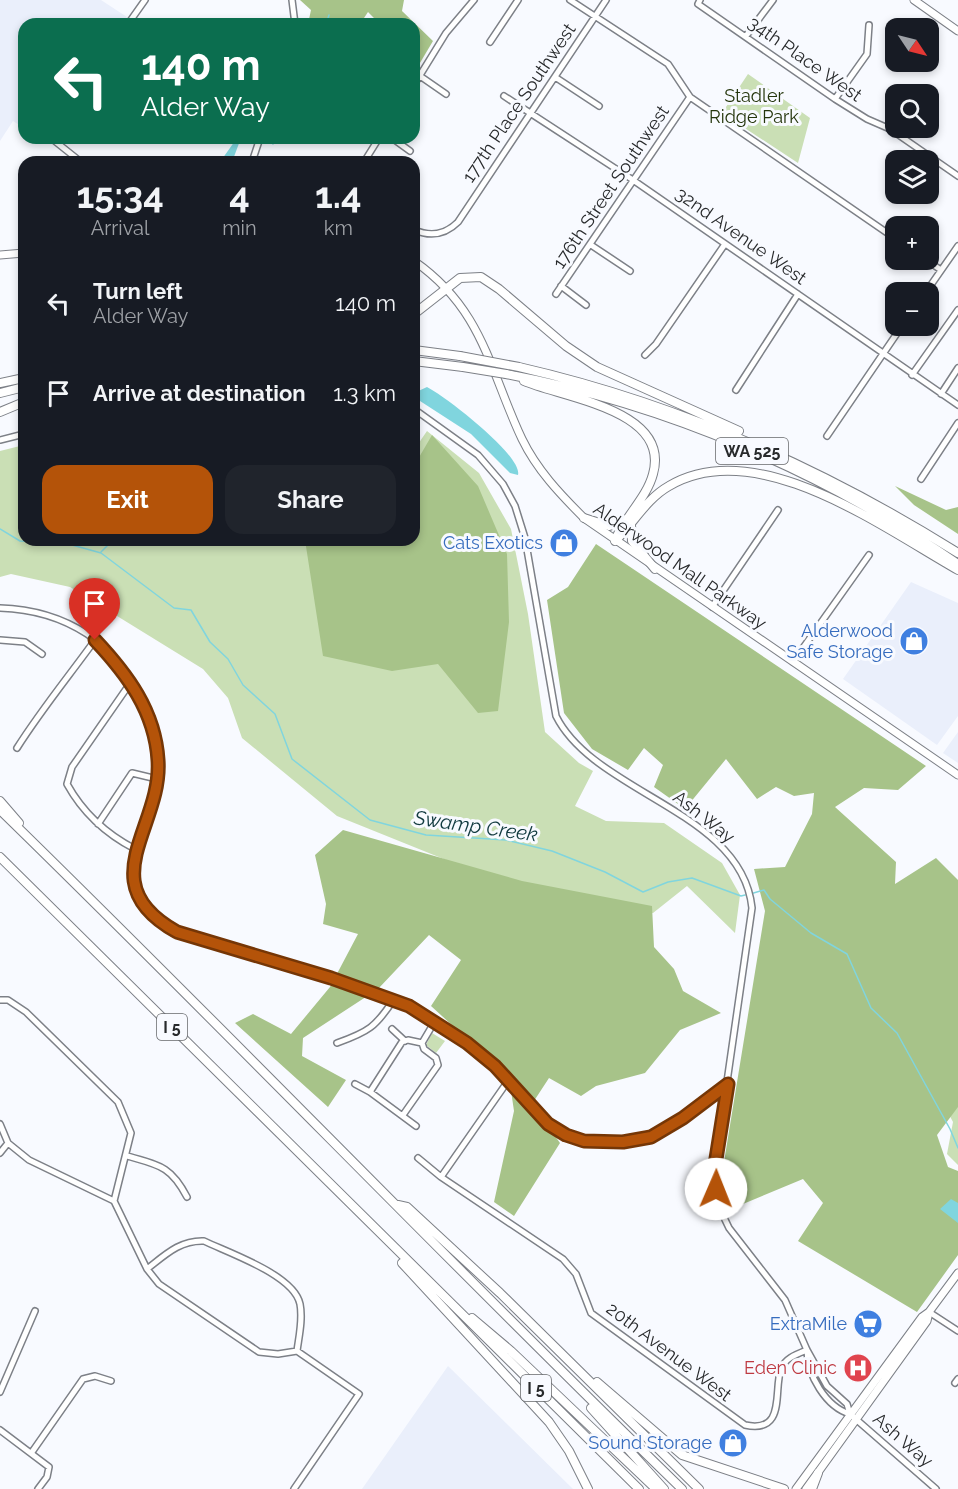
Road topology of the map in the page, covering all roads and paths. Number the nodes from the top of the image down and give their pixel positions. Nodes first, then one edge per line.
1 (145, 0) edge
2 (292, 0) edge
3 (474, 0) edge
4 (518, 0) edge
5 (570, 0) edge
6 (606, 0) edge
7 (773, 0) edge
8 (914, 0) edge
9 (699, 2) edge
10 (595, 16) junction
11 (132, 18) edge
12 (294, 18) edge
13 (869, 25) dead end
14 (958, 31) edge
15 (746, 36) junction
16 (490, 42) dead end
17 (420, 76) joint
18 (555, 77) junction
19 (447, 94) dead end
20 (504, 96) dead end
21 (690, 97) junction
22 (835, 99) junction
23 (599, 106) dead end
24 (531, 113) junction
25 (58, 144) edge
26 (400, 144) edge
27 (410, 151) dead end
28 (74, 156) edge
29 (958, 176) edge
30 (633, 180) junction
31 (885, 230) edge
32 (420, 231) edge
33 (725, 244) junction
34 (591, 245) junction
35 (958, 246) edge
36 (18, 254) edge
37 (0, 255) edge
38 (420, 266) edge
39 (941, 270) joint
40 (630, 271) dead end
41 (933, 282) edge
42 (561, 286) junction
43 (447, 288) junction
44 (556, 294) dead end
45 (798, 294) junction
46 (586, 305) dead end
47 (420, 309) edge
48 (958, 310) edge
49 (895, 336) edge
50 (420, 351) edge
51 (883, 354) junction
52 (645, 355) dead end
53 (420, 362) edge
54 (958, 368) edge
55 (912, 375) junction
56 (18, 379) edge
57 (528, 381) junction
58 (0, 382) edge
59 (18, 388) edge
60 (736, 390) dead end
61 (0, 393) edge
62 (941, 394) junction
63 (18, 404) edge
64 (958, 405) edge
65 (0, 412) edge
66 (420, 413) edge
67 (958, 423) edge
68 (18, 436) edge
69 (827, 436) dead end
70 (0, 440) edge
71 (806, 467) junction
72 (921, 479) dead end
73 (778, 510) dead end
74 (584, 518) junction
75 (629, 521) junction
76 (615, 541) junction
77 (958, 553) edge
78 (869, 555) dead end
79 (958, 564) edge
80 (656, 569) junction
81 (958, 570) edge
82 (712, 607) junction
83 (0, 608) edge
84 (0, 640) edge
85 (95, 640) junction
86 (42, 654) dead end
87 (793, 662) junction
88 (131, 682) junction
89 (17, 748) dead end
90 (958, 775) edge
91 (158, 779) junction
92 (0, 801) edge
93 (0, 810) edge
94 (98, 824) junction
95 (135, 849) junction
96 (0, 857) edge
97 (55, 864) junction
98 (394, 999) junction
99 (0, 1000) edge
100 (435, 1022) junction
101 (392, 1029) dead end
102 (405, 1041) junction
103 (337, 1043) dead end
104 (422, 1043) junction
105 (508, 1081) junction
106 (355, 1084) dead end
107 (728, 1084) junction
108 (370, 1092) junction
109 (403, 1115) junction
110 (0, 1124) edge
111 (416, 1126) dead end
112 (8, 1143) junction
113 (0, 1153) edge
114 (127, 1156) junction
115 (418, 1158) dead end
116 (441, 1177) junction
117 (187, 1197) dead end
118 (343, 1197) junction
119 (114, 1201) junction
120 (397, 1204) junction
121 (147, 1269) junction
122 (958, 1273) edge
123 (433, 1287) junction
124 (35, 1311) dead end
125 (929, 1312) junction
126 (528, 1321) junction
127 (958, 1332) edge
128 (807, 1350) junction
129 (297, 1351) junction
130 (549, 1360) junction
131 (111, 1381) dead end
132 (0, 1392) edge
133 (850, 1414) junction
134 (857, 1420) junction
135 (0, 1430) edge
136 (32, 1452) junction
137 (818, 1473) junction
138 (38, 1489) edge
139 (294, 1489) edge
140 (588, 1489) edge
141 (639, 1489) edge
142 (656, 1489) edge
143 (664, 1489) edge
144 (682, 1489) edge
145 (699, 1489) edge
146 (784, 1489) edge
147 (796, 1489) edge
148 (806, 1489) edge
149 (812, 1489) edge
150 (936, 1489) edge

1 - 11 street
2 - 12 street
3 - 17 street
4 - 16 street
5 - 10 street
6 - 10 street, 177th Place Southwest
7 - 15 street
8 - 14 main road
9 - 15 street, 34th Place West
10 - 18 street, 177th Place Southwest
10 - 21 street
13 - 22 street
15 - 22 street, 34th Place West
17 - 19 street
18 - 23 street
18 - 24 street, 177th Place Southwest
20 - 24 street, 32nd Avenue West
21 - 30 street, 176th Street Southwest
21 - 31 street
22 - 29 street, 34th Place West
24 - 30 street, 32nd Avenue West
24 - 32 street, 177th Place Southwest
25 - 28 street
26 - 27 street
30 - 33 street, 32nd Avenue West
30 - 34 street, 176th Street Southwest
33 - 45 street, 32nd Avenue West
33 - 52 street
34 - 40 street
34 - 42 street, 176th Street Southwest
35 - 39 street
36 - 37 main road
38 - 43 main road, Alderwood Mall Parkway
39 - 41 street
42 - 44 street, 176th Street Southwest
42 - 46 street
43 - 47 highway
43 - 71 highway
43 - 74 main road, Alderwood Mall Parkway
45 - 51 street, 32nd Avenue West
45 - 60 street
48 - 55 street
49 - 51 street
50 - 71 highway, WA 525, bridge
51 - 55 street, 32nd Avenue West
51 - 69 street
53 - 57 highway, bridge
54 - 62 street
55 - 62 street, 32nd Avenue West
56 - 58 highway
57 - 75 highway
57 - 79 highway, WA 525
59 - 61 highway
62 - 64 street, 32nd Avenue West
63 - 65 highway
66 - 107 street, Ash Way
67 - 72 street
68 - 70 street
71 - 77 highway, WA 525
73 - 82 street
74 - 75 highway
74 - 76 main road, Alderwood Mall Parkway
75 - 76 highway
75 - 80 highway
75 - 81 highway
76 - 80 main road, Alderwood Mall Parkway
78 - 87 street
80 - 82 main road, Alderwood Mall Parkway
82 - 87 main road, Alderwood Mall Parkway
83 - 85 street
84 - 86 street
85 - 88 street
85 - 89 street
87 - 90 main road, Alderwood Mall Parkway
88 - 91 street
88 - 94 street
91 - 94 street
91 - 95 street
92 - 97 highway
93 - 97 highway, I 5
94 - 95 street
95 - 98 street
96 - 118 highway, I 5
97 - 120 highway, I 5
98 - 100 street
98 - 103 street
99 - 114 street
100 - 104 street
100 - 105 street
101 - 102 street
102 - 104 street
102 - 108 street
104 - 109 street
105 - 107 street
105 - 116 street
106 - 108 street
107 - 128 street, Ash Way
108 - 109 street
109 - 111 street
110 - 112 street
112 - 113 street
112 - 119 street
114 - 117 street
114 - 119 street
115 - 116 street, 20th Avenue West
116 - 128 street, 20th Avenue West
118 - 123 highway, I 5
118 - 140 highway
119 - 121 street
120 - 126 highway
120 - 130 highway, I 5
121 - 129 street
121 - 129 street
122 - 125 main road
123 - 141 highway, I 5
123 - 142 highway
124 - 132 street
125 - 127 street
125 - 133 main road
125 - 134 main road
126 - 145 highway
126 - 146 highway
128 - 133 street, Ash Way
129 - 139 street
130 - 143 highway
130 - 144 highway, I 5
131 - 136 street
133 - 134 street, Ash Way
133 - 147 main road
134 - 137 main road
134 - 150 street, Ash Way
135 - 136 street
136 - 138 street
137 - 148 main road
137 - 149 highway

